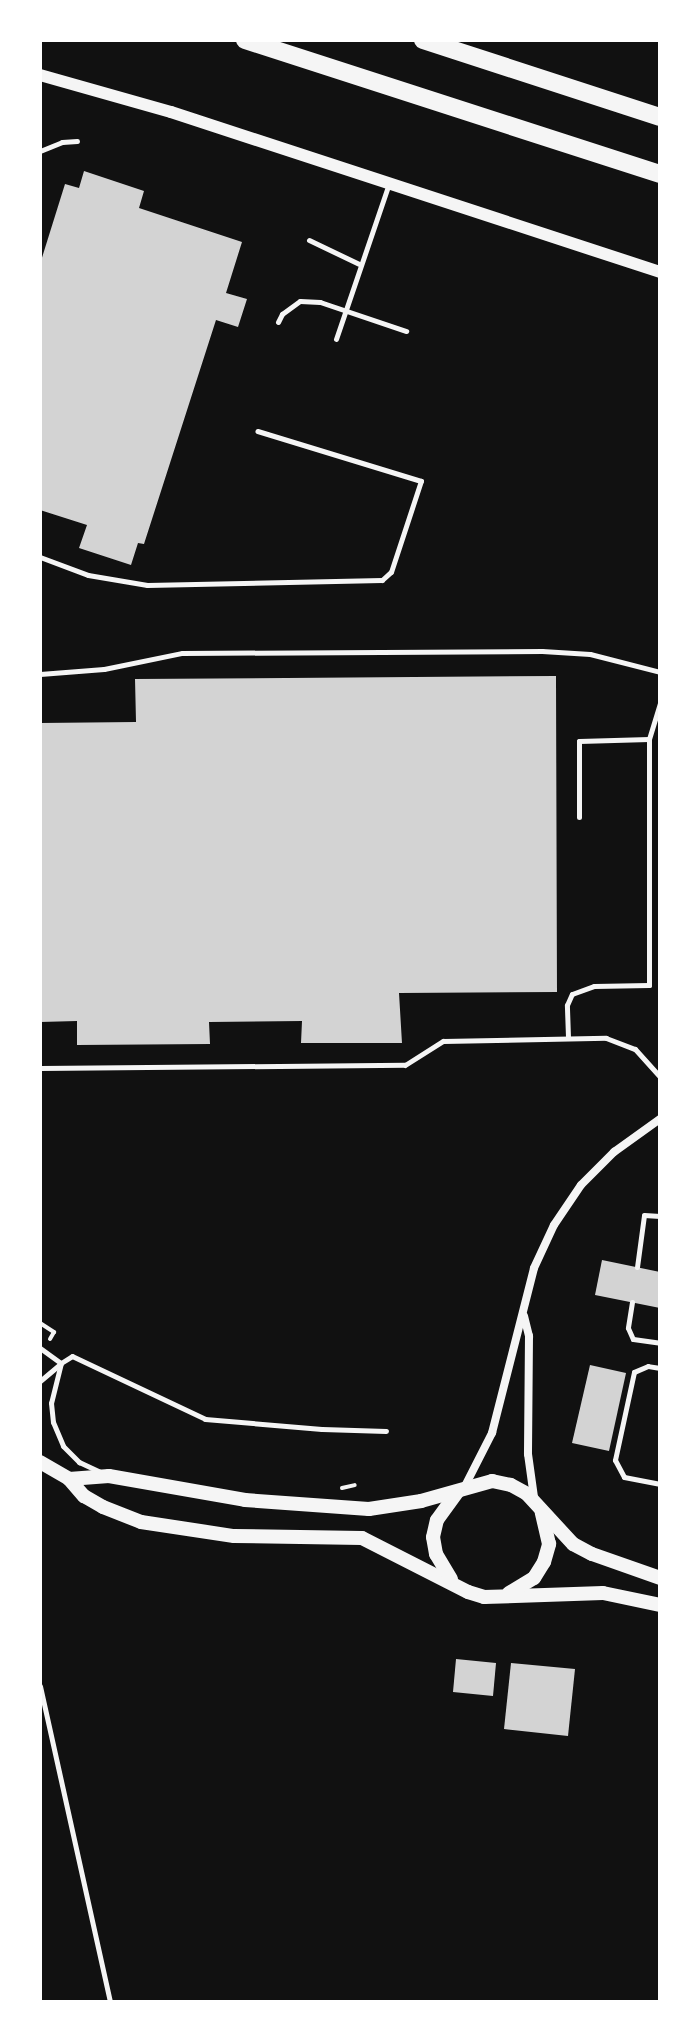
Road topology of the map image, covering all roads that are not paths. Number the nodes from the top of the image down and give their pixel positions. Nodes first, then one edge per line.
1 (245, 40) edge
2 (423, 40) edge
3 (40, 75) edge
4 (660, 117) edge
5 (77, 141) dead end
6 (40, 151) edge
7 (660, 174) edge
8 (389, 182) junction
9 (309, 240) dead end
10 (359, 264) junction
11 (660, 272) edge
12 (346, 310) junction
13 (278, 322) dead end
14 (406, 331) dead end
15 (336, 339) dead end
16 (257, 431) dead end
17 (40, 557) edge
18 (660, 672) edge
19 (40, 674) edge
20 (660, 702) edge
21 (649, 739) junction
22 (579, 817) dead end
23 (568, 1037) junction
24 (40, 1068) edge
25 (660, 1077) edge
26 (660, 1119) edge
27 (660, 1216) edge
28 (637, 1267) dead end
29 (632, 1302) dead end
30 (524, 1315) junction
31 (660, 1343) edge
32 (40, 1348) edge
33 (61, 1363) junction
34 (660, 1368) edge
35 (40, 1381) edge
36 (386, 1431) dead end
37 (40, 1462) edge
38 (109, 1476) junction
39 (69, 1479) junction
40 (660, 1484) edge
41 (461, 1490) junction
42 (537, 1505) junction
43 (660, 1578) edge
44 (454, 1583) junction
45 (501, 1596) junction
46 (660, 1605) edge
47 (40, 1686) edge
48 (110, 2002) edge

1 - 7 highway
2 - 4 highway
3 - 8 street
5 - 6 lane
8 - 10 lane
8 - 11 street
9 - 10 lane
10 - 12 lane
12 - 13 lane
12 - 14 lane
12 - 15 lane
16 - 17 lane
18 - 19 lane
20 - 21 lane
21 - 22 lane
21 - 23 lane
23 - 24 lane
23 - 25 lane
26 - 30 street
27 - 28 lane
29 - 31 lane
30 - 41 street
30 - 42 street
32 - 33 lane
33 - 35 lane
33 - 36 lane
33 - 38 lane
34 - 40 lane
37 - 39 main road
38 - 39 main road
38 - 41 main road
39 - 44 main road
41 - 42 main road
41 - 44 main road
42 - 43 main road
42 - 45 main road
44 - 45 main road
45 - 46 main road
47 - 48 lane

